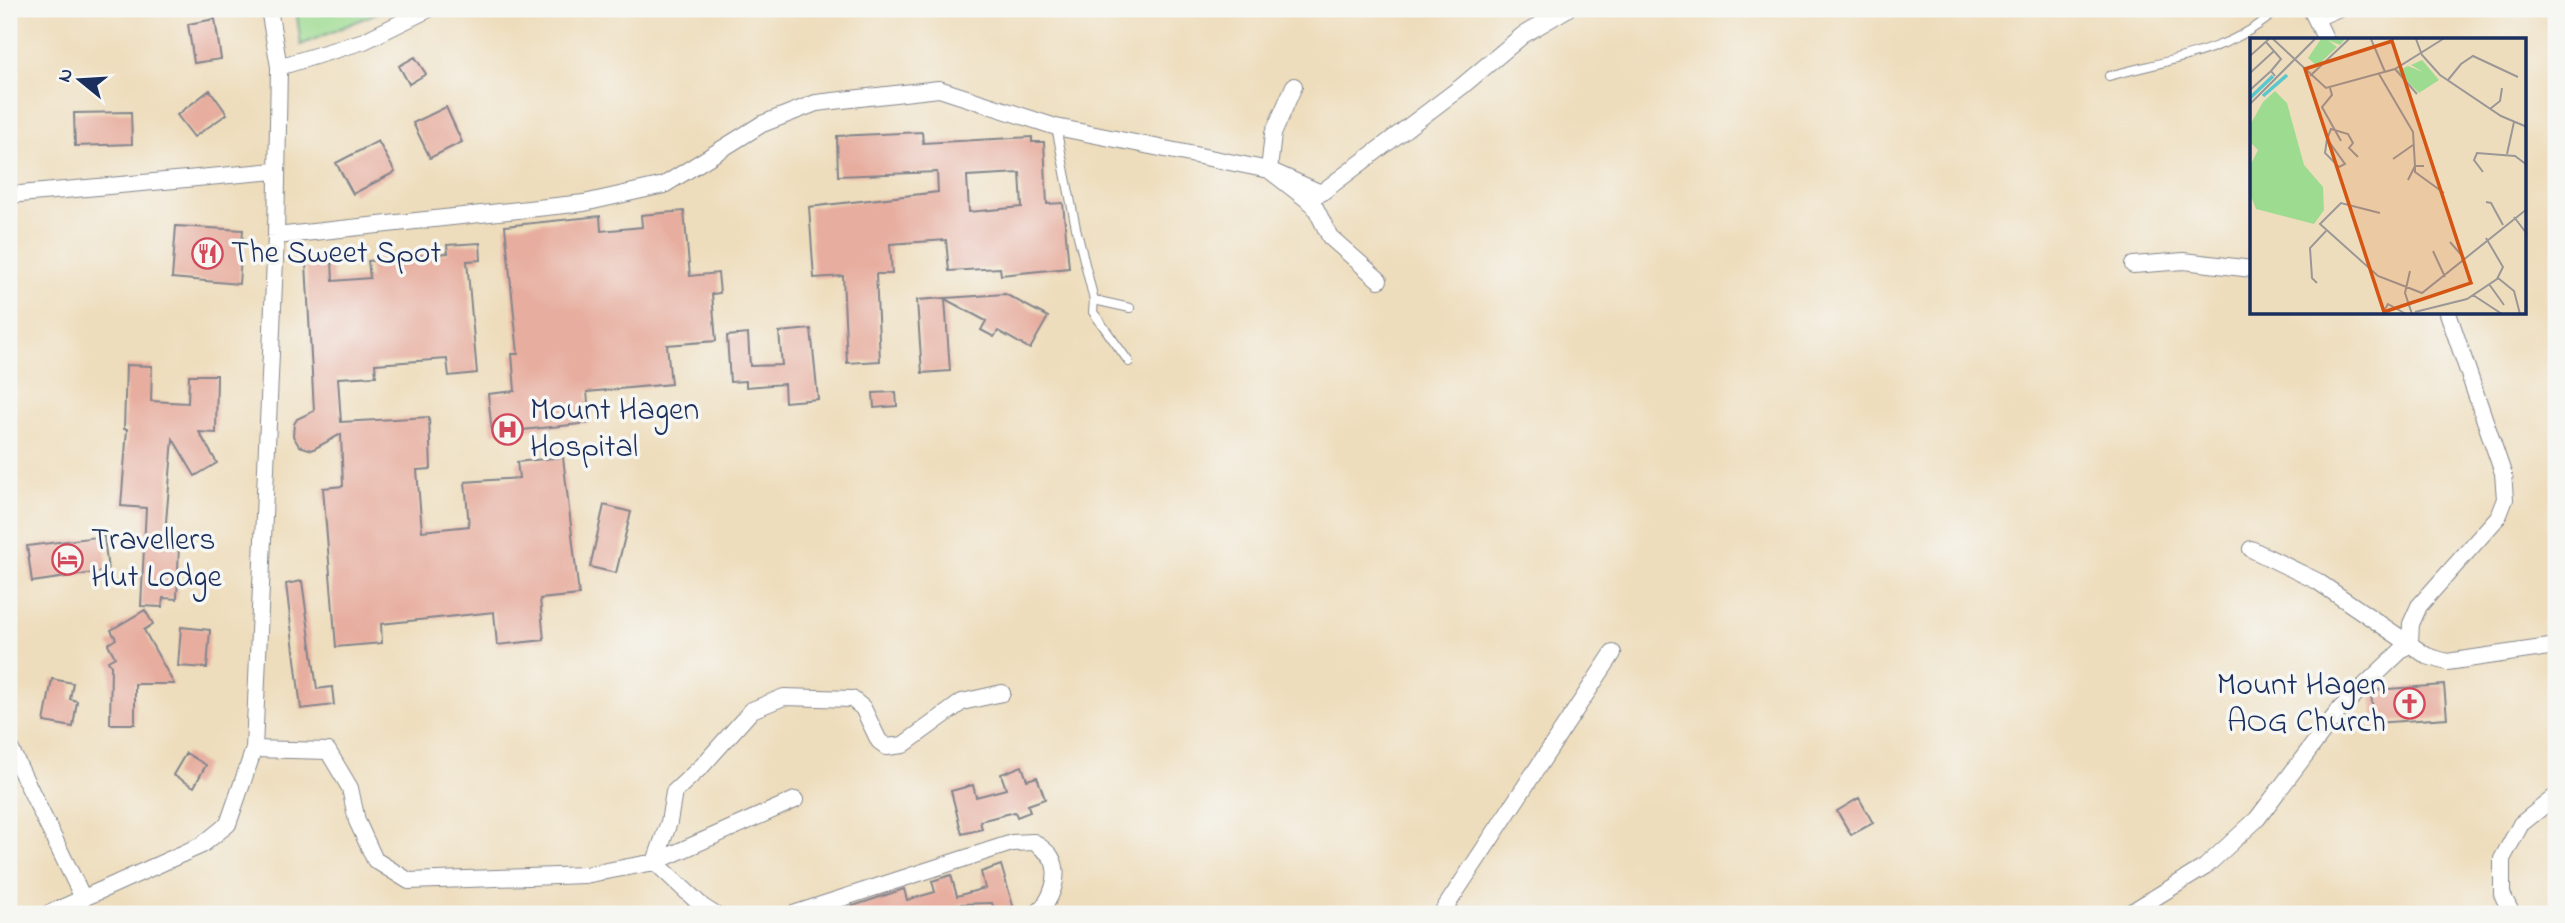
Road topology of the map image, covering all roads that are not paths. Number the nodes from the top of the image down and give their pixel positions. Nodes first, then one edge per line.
1 (269, 9) edge
2 (429, 9) edge
3 (1567, 9) edge
4 (2278, 9) edge
5 (2347, 9) edge
6 (2314, 15) edge
7 (2325, 38) edge
8 (279, 67) junction
9 (2109, 76) dead end
10 (1294, 86) dead end
11 (1056, 127) junction
12 (1269, 170) junction
13 (275, 171) junction
14 (9, 195) edge
15 (276, 236) junction
16 (2133, 265) dead end
17 (2250, 269) edge
18 (1379, 280) dead end
19 (1094, 300) junction
20 (1130, 309) dead end
21 (2449, 315) edge
22 (1129, 362) dead end
23 (2251, 549) dead end
24 (2410, 642) junction
25 (2556, 646) edge
26 (1613, 653) dead end
27 (1002, 693) dead end
28 (9, 746) edge
29 (254, 749) junction
30 (2556, 796) edge
31 (795, 800) dead end
32 (655, 862) junction
33 (83, 898) junction
34 (48, 914) edge
35 (714, 914) edge
36 (793, 914) edge
37 (1036, 914) edge
38 (1441, 914) edge
39 (2128, 914) edge
40 (2512, 914) edge

1 - 8 street
2 - 8 street
3 - 12 street
4 - 9 lane
5 - 6 lane
6 - 7 street
8 - 13 street
10 - 12 street
11 - 12 street
11 - 15 street
11 - 19 lane
12 - 18 street
13 - 14 street
13 - 15 street
15 - 29 street
16 - 17 street
19 - 20 lane
19 - 22 lane
21 - 24 street
23 - 24 street
24 - 25 street
24 - 39 street
26 - 38 street
27 - 32 street
28 - 33 street
29 - 32 street
29 - 33 street
30 - 40 street
31 - 32 street
32 - 35 street
33 - 34 street
36 - 37 street

